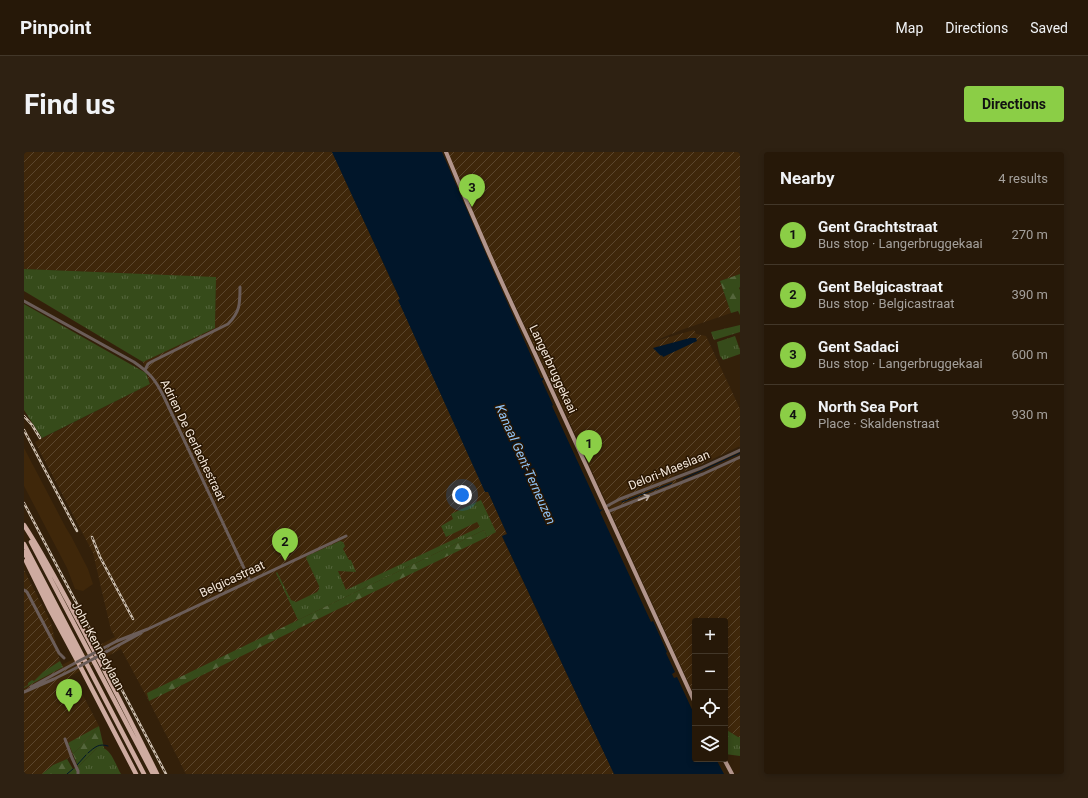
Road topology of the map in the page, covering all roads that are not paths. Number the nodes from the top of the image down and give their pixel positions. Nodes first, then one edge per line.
1 (446, 152) edge
2 (240, 287) dead end
3 (24, 301) edge
4 (145, 370) junction
5 (740, 450) edge
6 (740, 457) edge
7 (606, 509) junction
8 (24, 527) edge
9 (346, 536) dead end
10 (24, 544) edge
11 (24, 552) edge
12 (24, 558) edge
13 (250, 581) junction
14 (24, 590) edge
15 (148, 629) junction
16 (96, 655) junction
17 (64, 658) dead end
18 (80, 665) junction
19 (24, 691) edge
20 (692, 696) edge
21 (65, 739) dead end
22 (125, 752) junction
23 (726, 762) edge
24 (78, 774) edge
25 (136, 774) edge
26 (140, 774) edge
27 (144, 774) edge
28 (153, 774) edge
29 (156, 774) edge
30 (732, 774) edge

1 - 7 main road, Langerbruggekaai
2 - 4 street
3 - 4 street, Adrien De Gerlachestraat
4 - 13 street, Adrien De Gerlachestraat
5 - 7 street, Delori-Maeslaan
7 -> 6 street, Delori-Maeslaan
7 - 20 main road, Langerbruggekaai
8 - 16 highway
8 - 28 highway, John Kennedylaan
9 - 13 street, Belgicastraat
10 - 27 highway, John Kennedylaan
11 - 26 highway, John Kennedylaan
12 - 18 highway
13 - 15 street, Belgicastraat
14 - 17 street
15 - 16 street, Belgicastraat, bridge
15 - 16 street, Belgicastraat, bridge
16 - 18 street, bridge
16 - 29 highway
18 - 19 street
18 - 19 street
18 - 22 highway
21 - 24 street
22 - 25 highway
22 - 26 highway
23 - 30 main road

